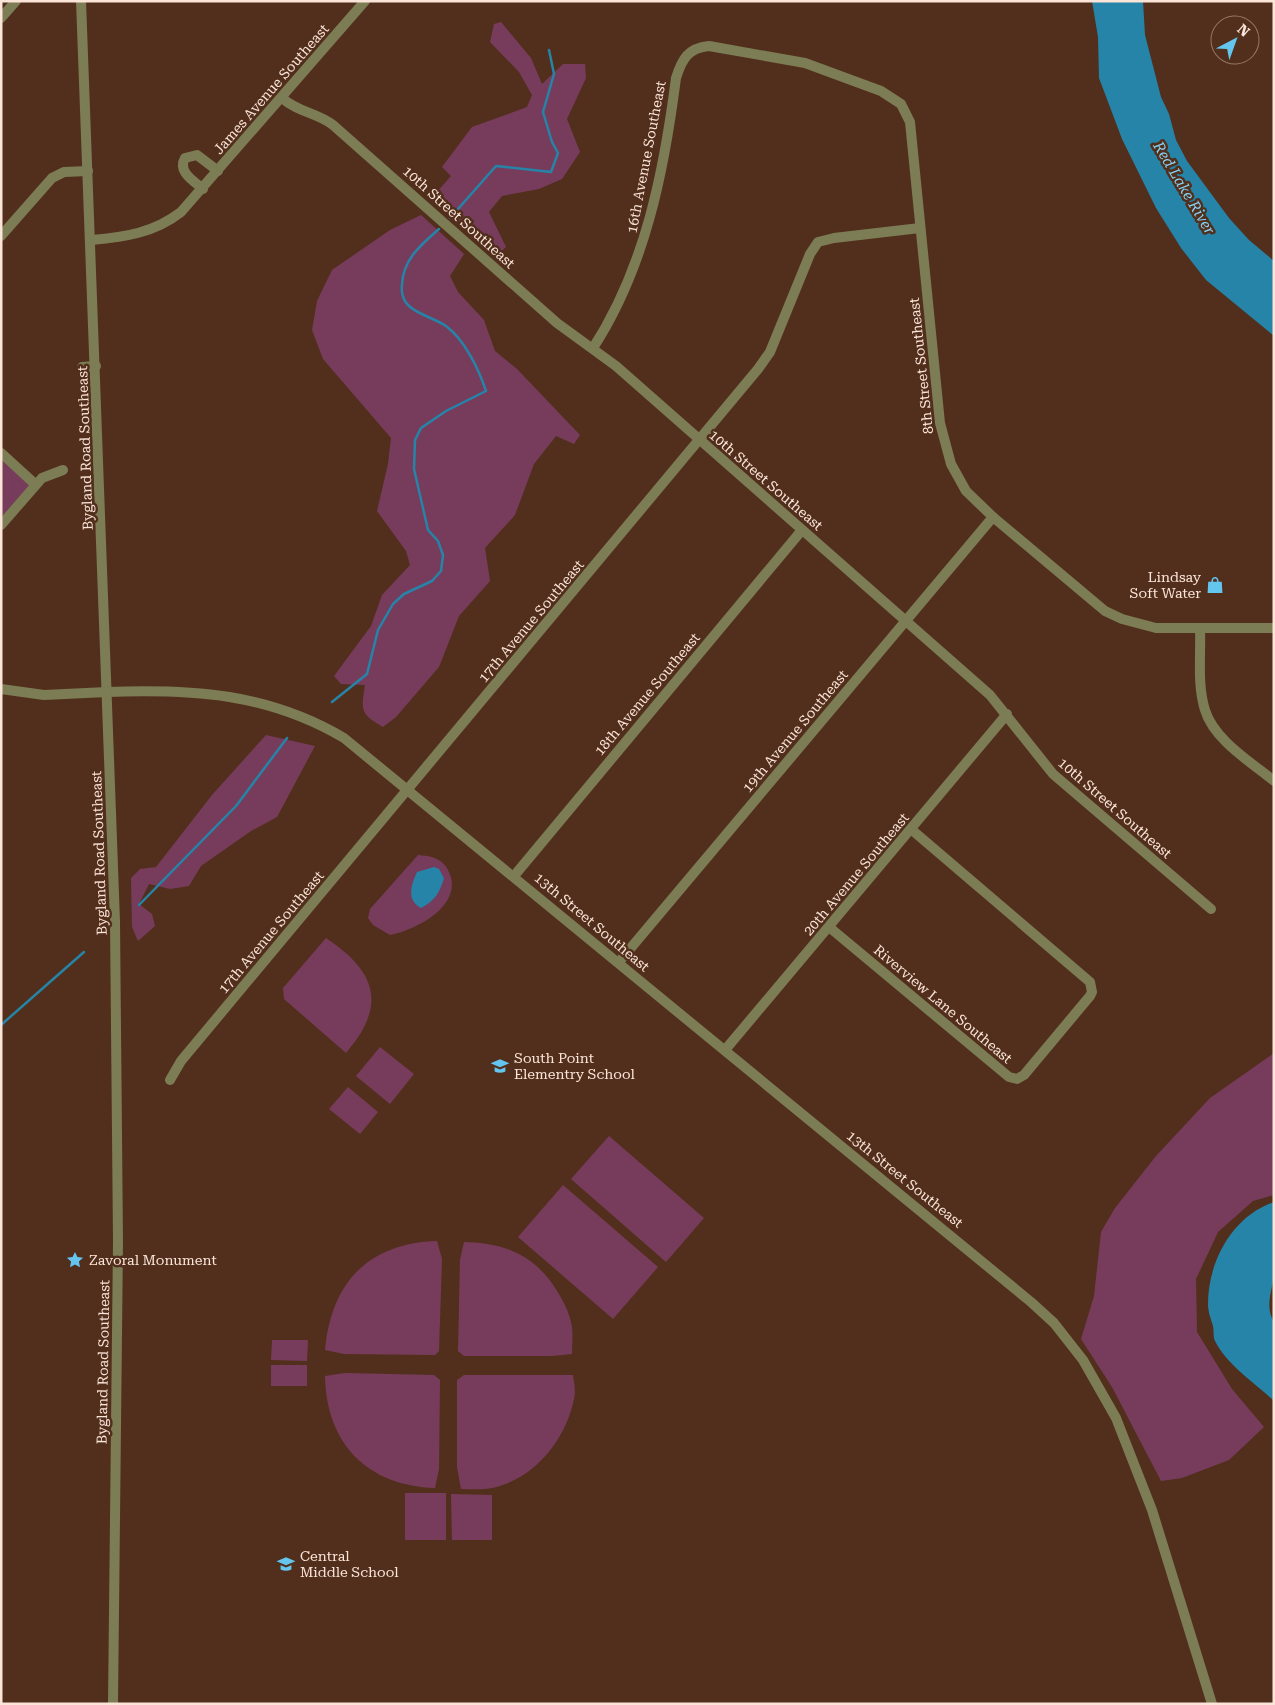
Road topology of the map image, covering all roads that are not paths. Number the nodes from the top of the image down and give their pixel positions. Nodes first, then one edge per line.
1 (16, 1) edge
2 (81, 1) edge
3 (365, 1) edge
4 (1, 18) edge
5 (688, 52) joint
6 (282, 98) junction
7 (88, 171) junction
8 (218, 171) junction
9 (203, 188) junction
10 (920, 228) junction
11 (1, 236) edge
12 (91, 240) junction
13 (593, 348) junction
14 (96, 366) junction
15 (82, 367) dead end
16 (700, 440) junction
17 (1, 453) edge
18 (64, 470) dead end
19 (36, 484) junction
20 (993, 517) junction
21 (1, 524) edge
22 (802, 530) junction
23 (906, 620) junction
24 (1274, 628) edge
25 (1200, 629) junction
26 (1, 689) edge
27 (107, 692) junction
28 (1008, 714) junction
29 (1274, 781) edge
30 (408, 790) junction
31 (912, 830) junction
32 (514, 876) junction
33 (1212, 909) dead end
34 (829, 927) junction
35 (619, 962) junction
36 (725, 1050) junction
37 (170, 1080) dead end
38 (113, 1704) edge
39 (1212, 1704) edge

1 - 4 street
2 - 7 street, Bygland Road Southeast
3 - 6 street, James Avenue Southeast
5 - 10 street, 8th Street Southeast
5 - 13 street, 16th Avenue Southeast
6 - 8 street, James Avenue Southeast
6 - 13 street, 10th Street Southeast
7 - 11 street
7 - 12 street, Bygland Road Southeast
8 - 9 street, James Avenue Southeast
8 - 9 street, James Avenue Southeast
9 - 12 street, James Avenue Southeast
10 - 16 street, 17th Avenue Southeast
10 - 20 street, 8th Street Southeast
12 - 14 street, Bygland Road Southeast
13 - 16 street, 10th Street Southeast
14 - 15 street
14 - 27 street, Bygland Road Southeast
16 - 22 street, 10th Street Southeast
16 - 30 street, 17th Avenue Southeast
17 - 19 street
18 - 19 street
19 - 21 street
20 - 23 street, 19th Avenue Southeast
20 - 25 street, 8th Street Southeast
22 - 23 street, 10th Street Southeast
22 - 32 street, 18th Avenue Southeast
23 - 28 street, 10th Street Southeast
23 - 35 street, 19th Avenue Southeast
24 - 25 street, 8th Street Southeast
25 - 29 street
26 - 27 street, 13th Street Southeast
27 - 30 street, 13th Street Southeast
27 - 38 street, Bygland Road Southeast
28 - 31 street, 20th Avenue Southeast
28 - 33 street, 10th Street Southeast
30 - 32 street, 13th Street Southeast
30 - 37 street, 17th Avenue Southeast
31 - 34 street, 20th Avenue Southeast
31 - 34 street, Riverview Lane Southeast
32 - 35 street, 13th Street Southeast
34 - 36 street, 20th Avenue Southeast
35 - 36 street, 13th Street Southeast
36 - 39 street, 13th Street Southeast

